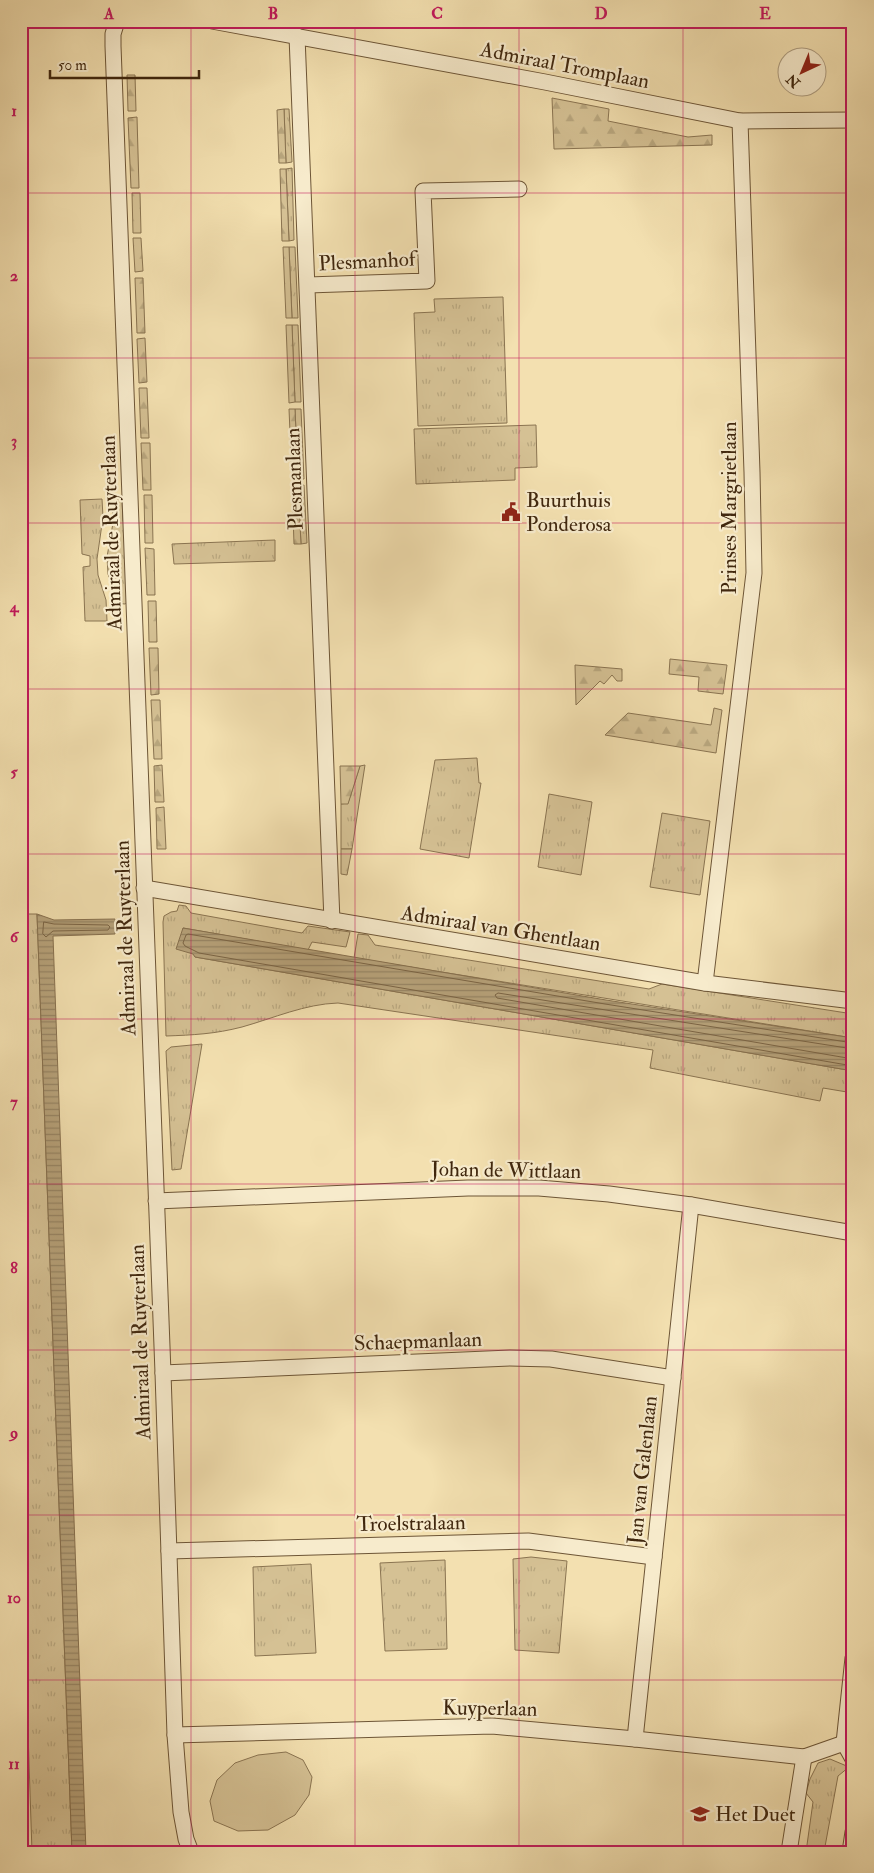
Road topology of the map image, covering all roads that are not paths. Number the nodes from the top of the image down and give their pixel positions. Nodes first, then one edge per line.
1 (117, 21) edge
2 (212, 21) edge
3 (297, 36) junction
4 (853, 120) edge
5 (740, 121) junction
6 (519, 189) dead end
7 (308, 285) junction
8 (144, 888) junction
9 (332, 921) junction
10 (705, 983) junction
11 (853, 1001) edge
12 (156, 1201) junction
13 (691, 1205) junction
14 (853, 1232) edge
15 (163, 1373) junction
16 (673, 1378) junction
17 (169, 1551) junction
18 (654, 1557) junction
19 (853, 1658) edge
20 (850, 1722) edge
21 (175, 1735) junction
22 (634, 1739) junction
23 (844, 1743) junction
24 (804, 1758) junction
25 (853, 1759) edge
26 (853, 1832) edge
27 (191, 1852) edge
28 (789, 1852) edge
29 (850, 1852) edge

1 - 8 street, Admiraal de Ruyterlaan
2 - 3 street, Admiraal Tromplaan
3 - 5 street, Admiraal Tromplaan
3 - 7 street, Plesmanlaan
4 - 5 street, Admiraal Tromplaan
5 - 10 street, Prinses Margrietlaan
6 - 7 street, Plesmanhof
7 - 9 street, Plesmanlaan
8 - 9 street, Admiraal van Ghentlaan
8 - 12 street, Admiraal de Ruyterlaan
9 - 10 street, Admiraal van Ghentlaan
10 - 11 street, Admiraal van Ghentlaan
12 - 13 street, Johan de Wittlaan
12 - 15 street, Admiraal de Ruyterlaan
13 - 14 street, Johan de Wittlaan
13 - 16 street, Jan van Galenlaan
15 - 16 street, Schaepmanlaan
15 - 17 street, Admiraal de Ruyterlaan
16 - 18 street, Jan van Galenlaan
17 - 18 street, Troelstralaan
17 - 21 street, Admiraal de Ruyterlaan
18 - 22 street, Jan van Galenlaan
19 - 20 street
20 - 23 street
21 - 22 street, Kuyperlaan
21 - 27 street, Admiraal de Ruyterlaan
22 - 24 street, Kuyperlaan
23 - 24 street
23 - 25 street
24 - 28 street
26 - 29 street

